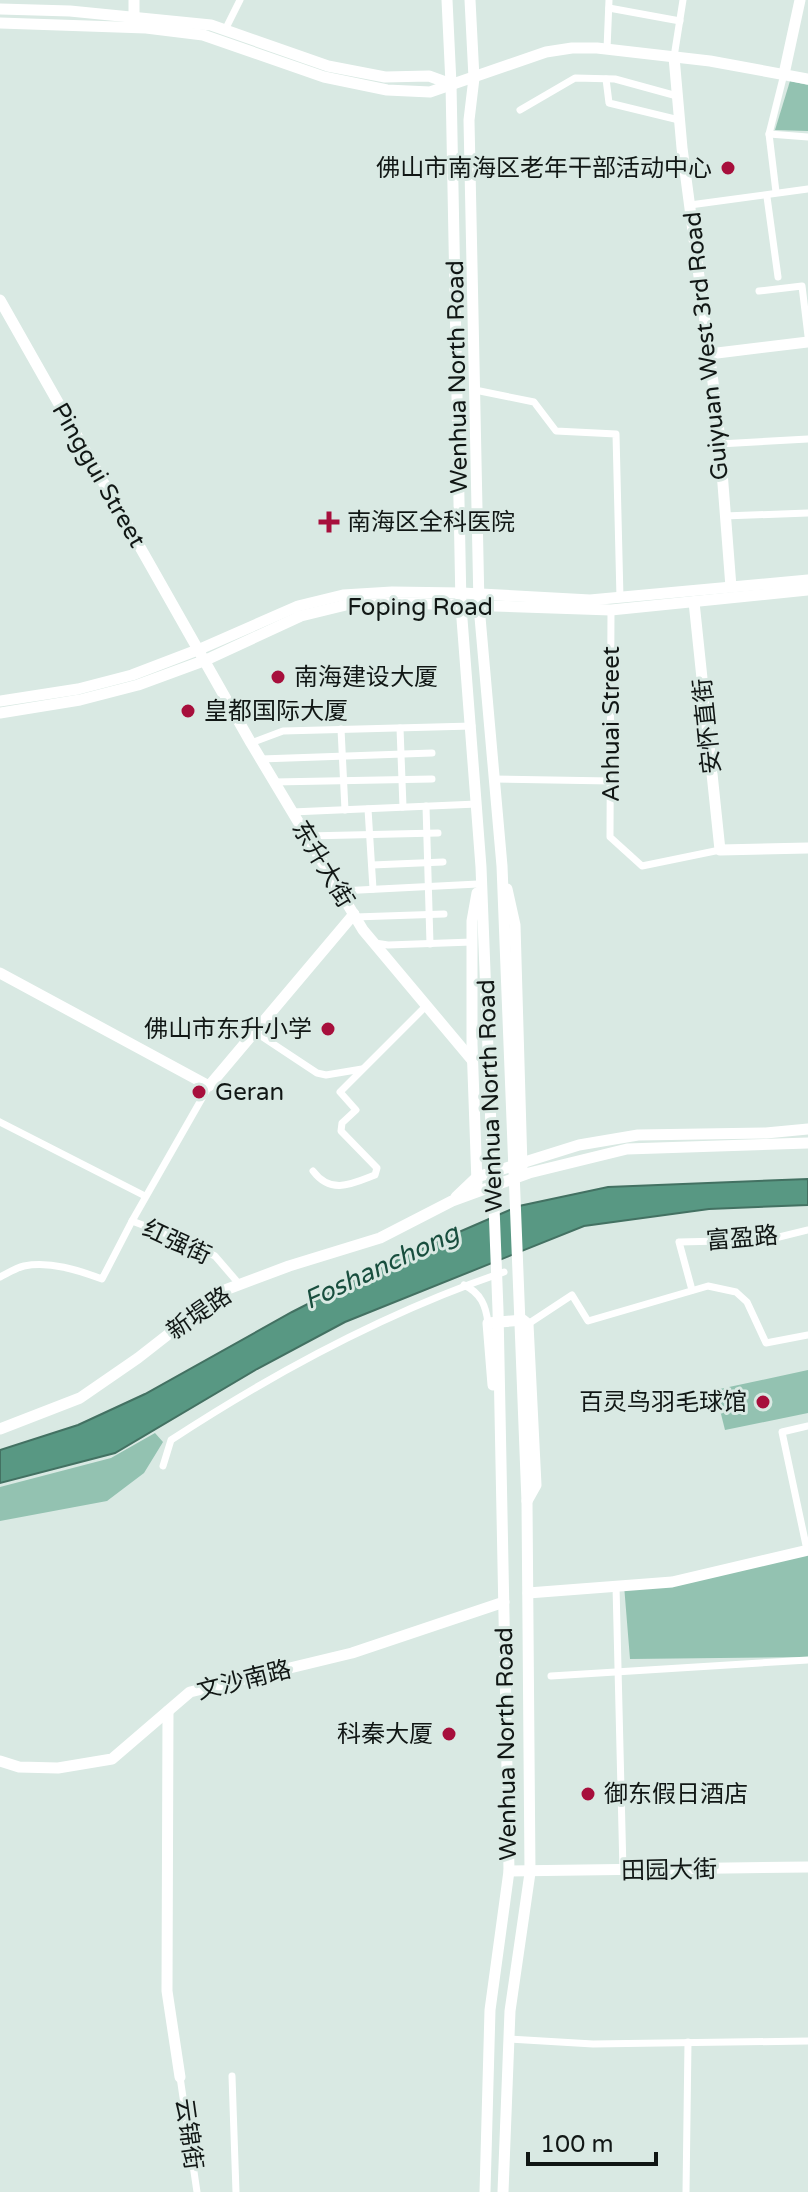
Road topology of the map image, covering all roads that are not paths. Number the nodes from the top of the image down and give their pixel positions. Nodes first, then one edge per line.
1 (134, 0) edge
2 (240, 0) edge
3 (447, 0) edge
4 (470, 0) edge
5 (683, 0) edge
6 (800, 0) edge
7 (609, 4) edge
8 (0, 9) edge
9 (134, 16) junction
10 (680, 21) junction
11 (0, 23) edge
12 (225, 30) junction
13 (607, 49) junction
14 (674, 57) junction
15 (784, 74) junction
16 (474, 78) junction
17 (606, 79) junction
18 (808, 79) edge
19 (451, 84) junction
20 (677, 96) junction
21 (520, 110) dead end
22 (679, 120) junction
23 (769, 134) junction
24 (808, 137) edge
25 (808, 189) edge
26 (776, 192) junction
27 (767, 197) junction
28 (690, 205) junction
29 (778, 277) dead end
30 (759, 291) dead end
31 (0, 300) edge
32 (808, 339) edge
33 (709, 354) junction
34 (475, 390) junction
35 (808, 439) edge
36 (719, 444) junction
37 (808, 513) edge
38 (724, 516) junction
39 (808, 580) edge
40 (731, 587) junction
41 (808, 590) edge
42 (462, 593) junction
43 (479, 593) junction
44 (620, 598) junction
45 (694, 602) junction
46 (461, 606) junction
47 (479, 606) junction
48 (611, 610) junction
49 (203, 655) junction
50 (0, 701) edge
51 (0, 713) edge
52 (472, 726) junction
53 (400, 728) junction
54 (341, 729) junction
55 (251, 743) junction
56 (432, 753) dead end
57 (401, 754) junction
58 (342, 756) junction
59 (261, 759) junction
60 (402, 779) junction
61 (432, 779) dead end
62 (493, 779) junction
63 (343, 781) junction
64 (611, 781) junction
65 (274, 782) junction
66 (477, 804) junction
67 (426, 806) junction
68 (403, 807) junction
69 (368, 809) junction
70 (345, 810) junction
71 (292, 812) junction
72 (427, 833) junction
73 (438, 833) dead end
74 (370, 834) junction
75 (307, 836) junction
76 (808, 848) edge
77 (720, 850) junction
78 (443, 862) dead end
79 (427, 863) junction
80 (372, 865) junction
81 (502, 866) junction
82 (481, 867) junction
83 (478, 884) junction
84 (428, 886) junction
85 (373, 889) junction
86 (340, 891) junction
87 (444, 914) dead end
88 (429, 915) junction
89 (354, 916) junction
90 (373, 942) junction
91 (478, 942) junction
92 (430, 944) junction
93 (0, 973) edge
94 (425, 1007) junction
95 (255, 1032) junction
96 (472, 1060) junction
97 (364, 1068) junction
98 (209, 1086) junction
99 (0, 1122) edge
100 (808, 1129) edge
101 (808, 1143) edge
102 (522, 1169) junction
103 (313, 1171) dead end
104 (477, 1177) junction
105 (478, 1192) junction
106 (145, 1196) junction
107 (452, 1201) junction
108 (132, 1221) junction
109 (808, 1230) edge
110 (504, 1272) dead end
111 (0, 1277) edge
112 (240, 1285) junction
113 (464, 1285) junction
114 (692, 1290) junction
115 (488, 1323) junction
116 (528, 1324) junction
117 (808, 1335) edge
118 (808, 1426) edge
119 (0, 1429) edge
120 (163, 1466) dead end
121 (503, 1501) junction
122 (527, 1502) junction
123 (808, 1550) edge
124 (616, 1586) junction
125 (528, 1593) junction
126 (504, 1602) junction
127 (808, 1660) edge
128 (618, 1671) junction
129 (551, 1676) dead end
130 (168, 1711) junction
131 (0, 1761) edge
132 (808, 1867) edge
133 (509, 1871) junction
134 (623, 1871) junction
135 (530, 1873) junction
136 (509, 2039) junction
137 (808, 2041) edge
138 (688, 2042) junction
139 (232, 2076) dead end
140 (180, 2077) joint
141 (197, 2192) edge
142 (236, 2192) edge
143 (485, 2192) edge
144 (503, 2192) edge
145 (686, 2192) edge

1 - 9 main road
2 - 12 street
3 - 19 main road, Wenhua North Road
4 - 16 main road
5 - 10 street
6 - 15 main road
7 - 10 street
7 - 13 street
8 - 9 main road
9 - 12 main road
10 - 14 street
11 - 19 main road
12 - 19 main road
13 - 14 main road
13 - 16 main road
14 - 15 main road
14 - 20 main road, Guiyuan West 3rd Road
15 - 18 main road
15 - 23 street
16 - 19 main road
16 - 34 main road
17 - 20 street
17 - 21 street
17 - 22 street
19 - 42 main road, Wenhua North Road
20 - 22 main road, Guiyuan West 3rd Road
22 - 28 main road, Guiyuan West 3rd Road
23 - 24 street
23 - 26 street
25 - 26 street
26 - 27 street
27 - 28 street
27 - 29 street
28 - 33 main road, Guiyuan West 3rd Road
30 - 32 street
31 - 49 main road, Pinggui Street
32 - 33 main road
33 - 36 main road, Guiyuan West 3rd Road
34 - 43 main road
34 - 44 street
35 - 36 street
36 - 38 main road, Guiyuan West 3rd Road
37 - 38 street
38 - 40 main road, Guiyuan West 3rd Road
39 - 40 main road, Foping Road
40 - 44 main road, Foping Road
41 - 45 main road, Foping Road
42 - 43 main road, Foping Road
42 - 46 main road, Wenhua North Road
42 - 49 main road, Foping Road
43 - 44 main road, Foping Road
43 - 47 main road
45 - 48 main road, Foping Road
45 - 77 main road, 安怀直街
46 - 47 main road, Foping Road
46 - 49 main road, Foping Road
46 - 52 main road, Wenhua North Road
47 - 48 main road, Foping Road
47 - 62 main road
48 - 64 street, Anhuai Street
49 - 50 main road, Foping Road
49 - 51 main road, Foping Road
49 - 55 main road, 东升大街
52 - 53 street
52 - 66 main road, Wenhua North Road
53 - 54 street
53 - 57 street
54 - 55 street
54 - 58 street
55 - 59 main road, 东升大街
56 - 57 street
57 - 58 street
57 - 60 street
58 - 59 street
58 - 63 street
59 - 65 main road, 东升大街
60 - 61 street
60 - 63 street
60 - 68 street
62 - 64 street
62 - 81 main road
63 - 65 street
63 - 70 street
64 - 77 street, Anhuai Street
65 - 71 main road, 东升大街
66 - 67 street
66 - 82 main road, Wenhua North Road
67 - 68 street
67 - 72 street
68 - 69 street
69 - 70 street
69 - 74 street
70 - 71 street
71 - 75 main road, 东升大街
72 - 73 street
72 - 74 street
72 - 79 street
74 - 75 street
74 - 80 street
75 - 86 main road, 东升大街
76 - 77 main road
78 - 79 street
79 - 80 street
79 - 84 street
80 - 85 street
81 - 102 main road
81 - 122 main road
82 - 83 main road
82 - 91 main road, Wenhua North Road
83 - 84 street
83 - 91 main road
84 - 85 street
84 - 88 street
85 - 86 street
86 - 89 main road, 东升大街
87 - 88 street
88 - 89 street
88 - 92 street
89 - 90 main road, 东升大街
89 - 95 main road
90 - 92 street
90 - 94 main road, 东升大街
91 - 92 street
91 - 96 main road
91 - 121 main road, Wenhua North Road
93 - 98 main road
94 - 96 main road, 东升大街
94 - 97 street
95 - 97 street
95 - 98 main road
96 - 104 main road
97 - 103 street
98 - 106 street, 红强街
99 - 106 street
100 - 102 main road, 新堤路
101 - 102 main road, 新堤路
102 - 104 main road, 新堤路
102 - 105 main road, 新堤路
104 - 105 main road
104 - 107 main road, 新堤路
105 - 107 main road, 新堤路
106 - 108 street, 红强街
107 - 112 main road, 新堤路
108 - 111 street
108 - 112 street, 红强街
109 - 114 street, 富盈路
110 - 113 street
112 - 119 main road, 新堤路
113 - 115 street
113 - 120 street
114 - 116 street
114 - 117 street
115 - 116 main road
115 - 121 main road
116 - 122 main road
118 - 123 street
121 - 126 main road, Wenhua North Road
122 - 125 main road, Wenhua North Road
123 - 124 main road
124 - 125 main road
124 - 128 street
125 - 135 main road, Wenhua North Road
126 - 130 main road, 文沙南路
126 - 133 main road, Wenhua North Road
127 - 128 street
128 - 129 street
128 - 134 street
130 - 131 main road, 文沙南路
130 - 140 main road
132 - 134 main road, 田园大街
133 - 135 main road, 田园大街
133 - 143 main road, Wenhua North Road
134 - 135 main road, 田园大街
135 - 136 main road, Wenhua North Road
136 - 138 street
136 - 144 main road, Wenhua North Road
137 - 138 street
138 - 145 street
139 - 142 street
140 - 141 street, 云锦街

